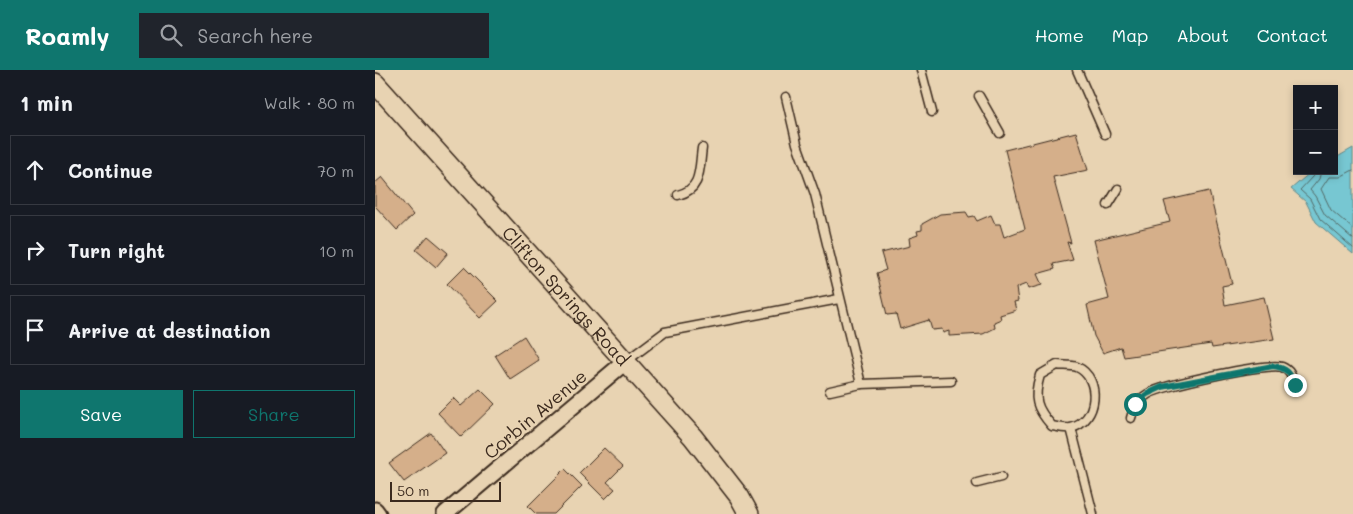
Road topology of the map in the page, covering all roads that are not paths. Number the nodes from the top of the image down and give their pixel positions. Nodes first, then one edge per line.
1 (921, 70) edge
2 (1077, 70) edge
3 (375, 83) edge
4 (786, 96) dead end
5 (979, 96) dead end
6 (932, 112) dead end
7 (1000, 133) dead end
8 (1105, 134) dead end
9 (702, 148) dead end
10 (1118, 189) dead end
11 (678, 195) dead end
12 (1108, 205) dead end
13 (839, 299) junction
14 (625, 362) junction
15 (951, 381) dead end
16 (861, 384) junction
17 (1295, 385) dead end
18 (830, 391) dead end
19 (1131, 418) dead end
20 (1071, 428) junction
21 (1001, 477) dead end
22 (977, 483) dead end
23 (375, 510) edge
24 (379, 514) edge
25 (445, 514) edge
26 (749, 514) edge
27 (1093, 514) edge

1 - 6 lane
2 - 8 lane
3 - 14 street, Clifton Springs Road
4 - 13 lane
5 - 7 lane
9 - 11 lane
10 - 12 lane
13 - 14 lane
13 - 16 lane
14 - 25 street, Corbin Avenue
14 - 26 street, Clifton Springs Road
15 - 16 lane
16 - 18 lane
17 - 19 lane
20 - 20 lane
20 - 27 lane
21 - 22 lane
23 - 24 street

